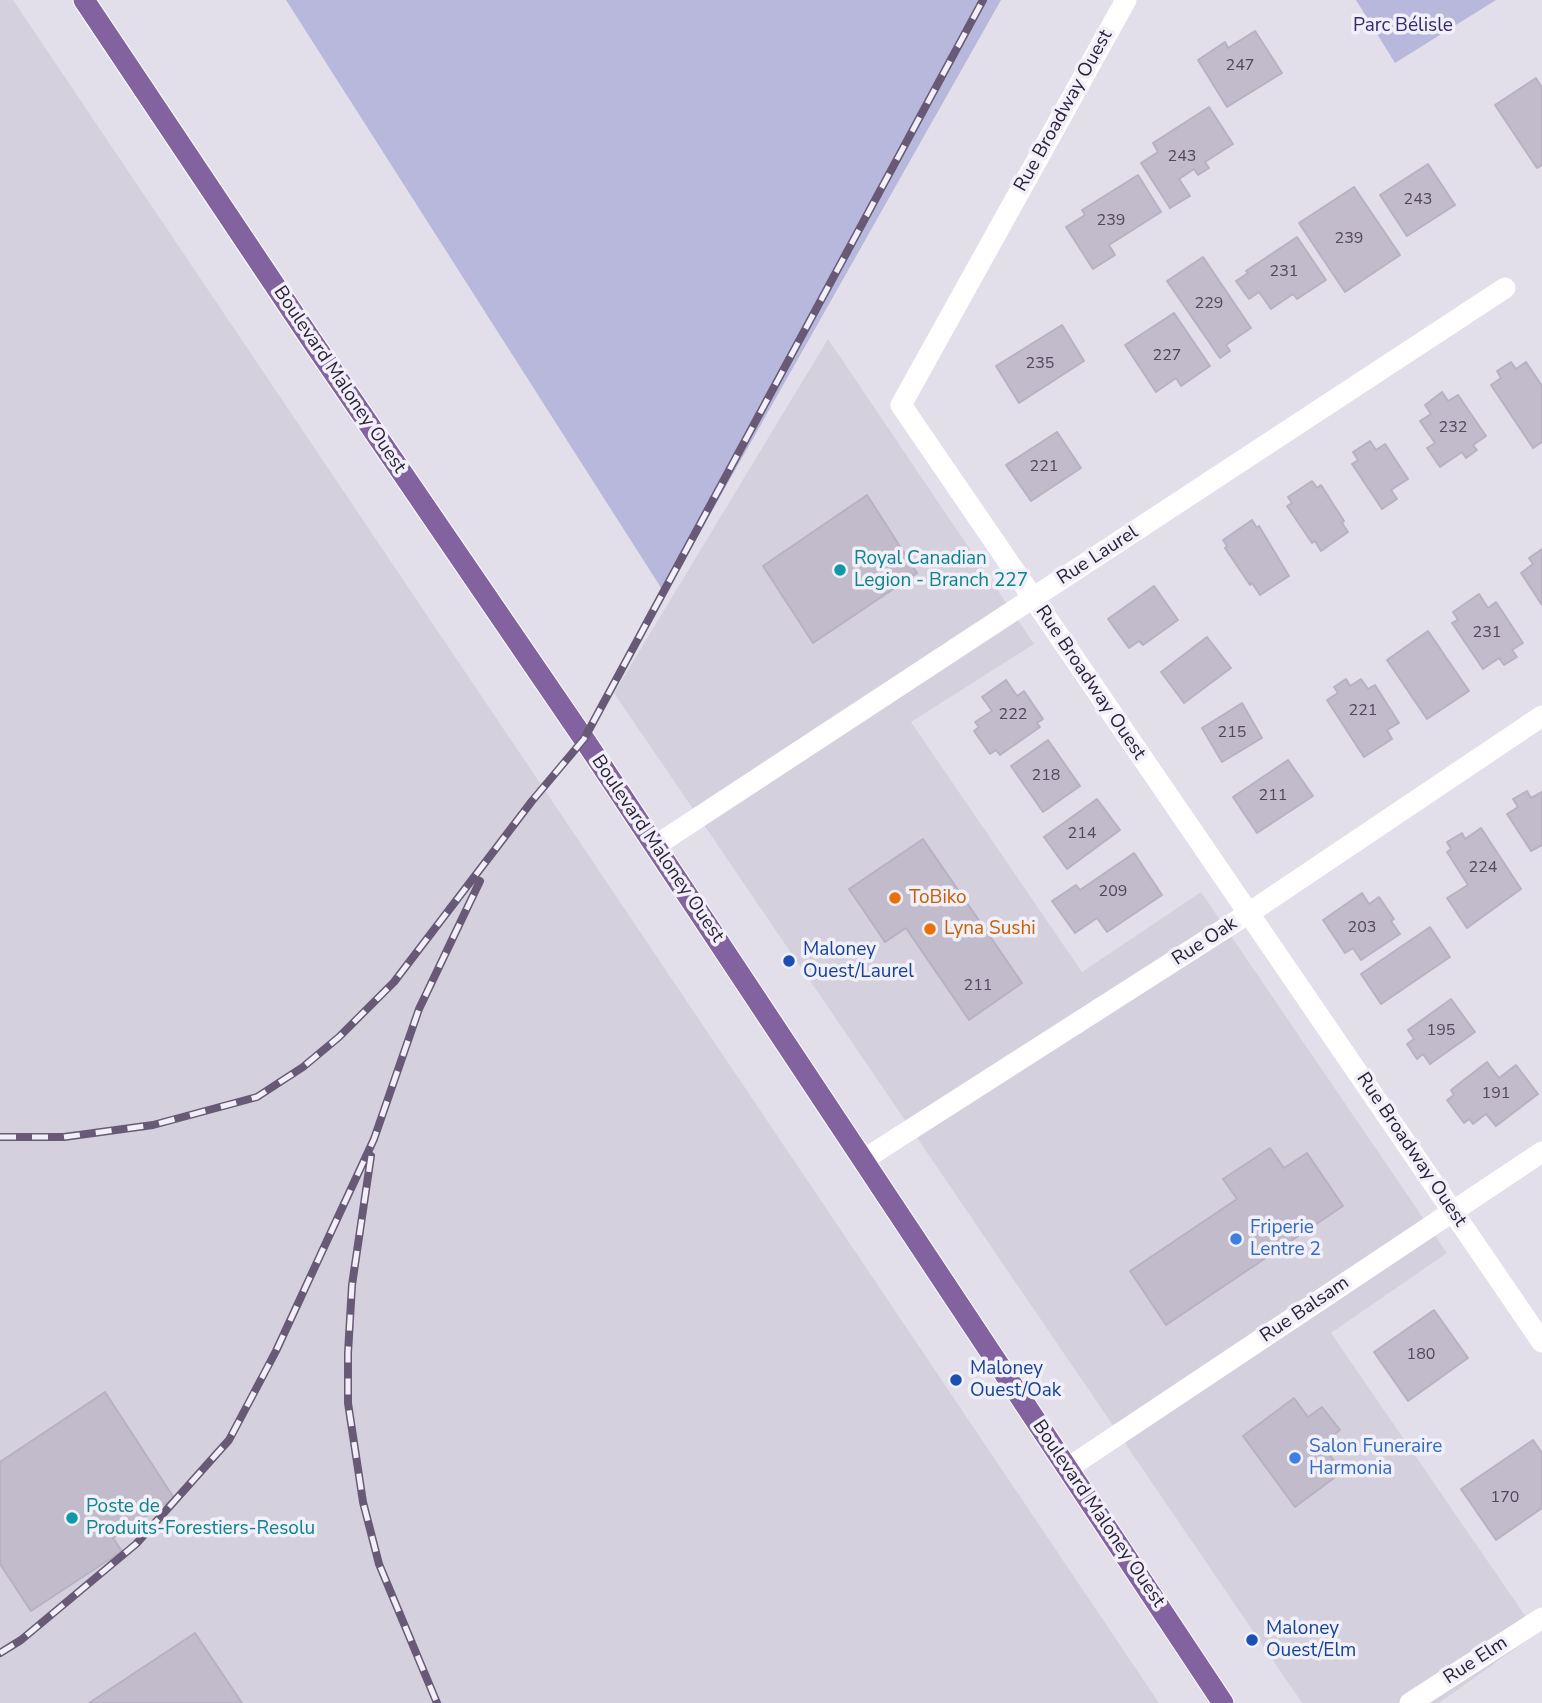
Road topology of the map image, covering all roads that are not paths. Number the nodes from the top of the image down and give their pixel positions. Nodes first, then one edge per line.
1 (84, 0) edge
2 (1126, 0) edge
3 (1505, 288) dead end
4 (1033, 599) junction
5 (1542, 716) edge
6 (655, 846) junction
7 (1249, 913) junction
8 (1542, 1152) edge
9 (863, 1160) junction
10 (1452, 1211) junction
11 (1542, 1342) edge
12 (1068, 1468) junction
13 (1542, 1618) edge
14 (1223, 1703) edge
15 (1410, 1703) edge

1 - 6 main road, Boulevard Maloney Ouest
2 - 4 street, Rue Broadway Ouest
3 - 4 street, Rue Laurel
4 - 6 street, Rue Laurel
4 - 7 street, Rue Broadway Ouest
5 - 7 street, Rue Oak
6 - 9 main road, Boulevard Maloney Ouest
7 - 9 street, Rue Oak
7 - 10 street, Rue Broadway Ouest
8 - 10 street, Rue Balsam
9 - 12 main road, Boulevard Maloney Ouest
10 - 11 street, Rue Broadway Ouest
10 - 12 street, Rue Balsam
12 - 14 main road, Boulevard Maloney Ouest
13 - 15 street, Rue Elm

